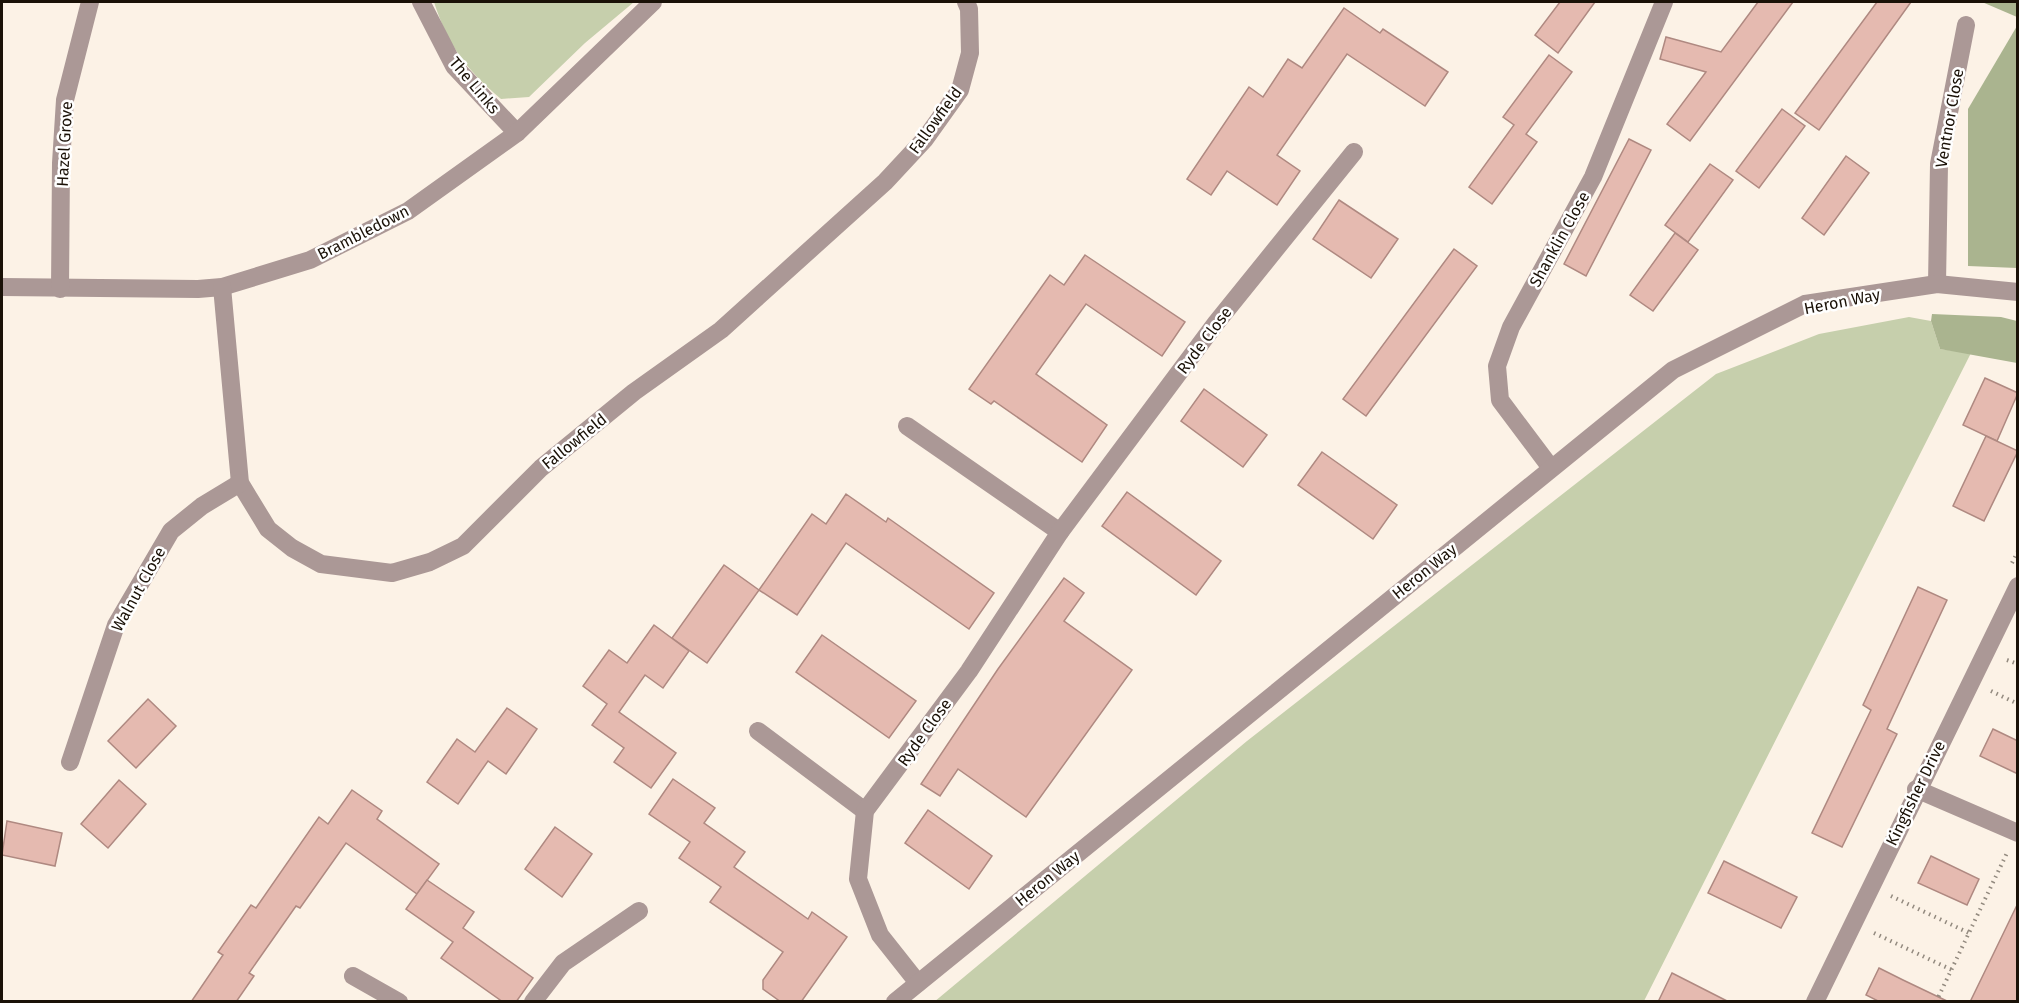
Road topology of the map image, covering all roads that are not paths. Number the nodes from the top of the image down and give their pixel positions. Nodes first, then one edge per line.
1 (90, 2) edge
2 (421, 2) edge
3 (653, 2) edge
4 (966, 2) edge
5 (1664, 2) edge
6 (1966, 25) dead end
7 (517, 133) junction
8 (1354, 152) dead end
9 (1937, 284) junction
10 (2, 287) edge
11 (222, 287) junction
12 (60, 290) junction
13 (2018, 292) edge
14 (908, 426) dead end
15 (1551, 468) junction
16 (240, 483) junction
17 (1060, 532) junction
18 (2018, 586) edge
19 (758, 731) dead end
20 (70, 762) dead end
21 (1916, 789) junction
22 (865, 811) junction
23 (2017, 833) edge
24 (639, 911) dead end
25 (353, 976) dead end
26 (918, 983) junction
27 (399, 1002) edge
28 (533, 1002) edge
29 (895, 1002) edge
30 (1815, 1002) edge

1 - 12 street, Hazel Grove
2 - 7 street, The Links
3 - 7 street, Brambledown
4 - 16 street, Fallowfield
5 - 15 street, Shanklin Close
6 - 9 street, Ventnor Close
7 - 11 street, Brambledown
8 - 17 street, Ryde Close
9 - 13 street, Heron Way
9 - 15 street, Heron Way
10 - 12 street, Brambledown
11 - 12 street, Brambledown
11 - 16 street, Fallowfield
14 - 17 street
15 - 26 street, Heron Way
16 - 20 street, Walnut Close
17 - 22 street, Ryde Close
18 - 21 street, Kingfisher Drive
19 - 22 street
21 - 23 street
21 - 30 street, Kingfisher Drive
22 - 26 street
24 - 28 street
25 - 27 street
26 - 29 street, Heron Way

